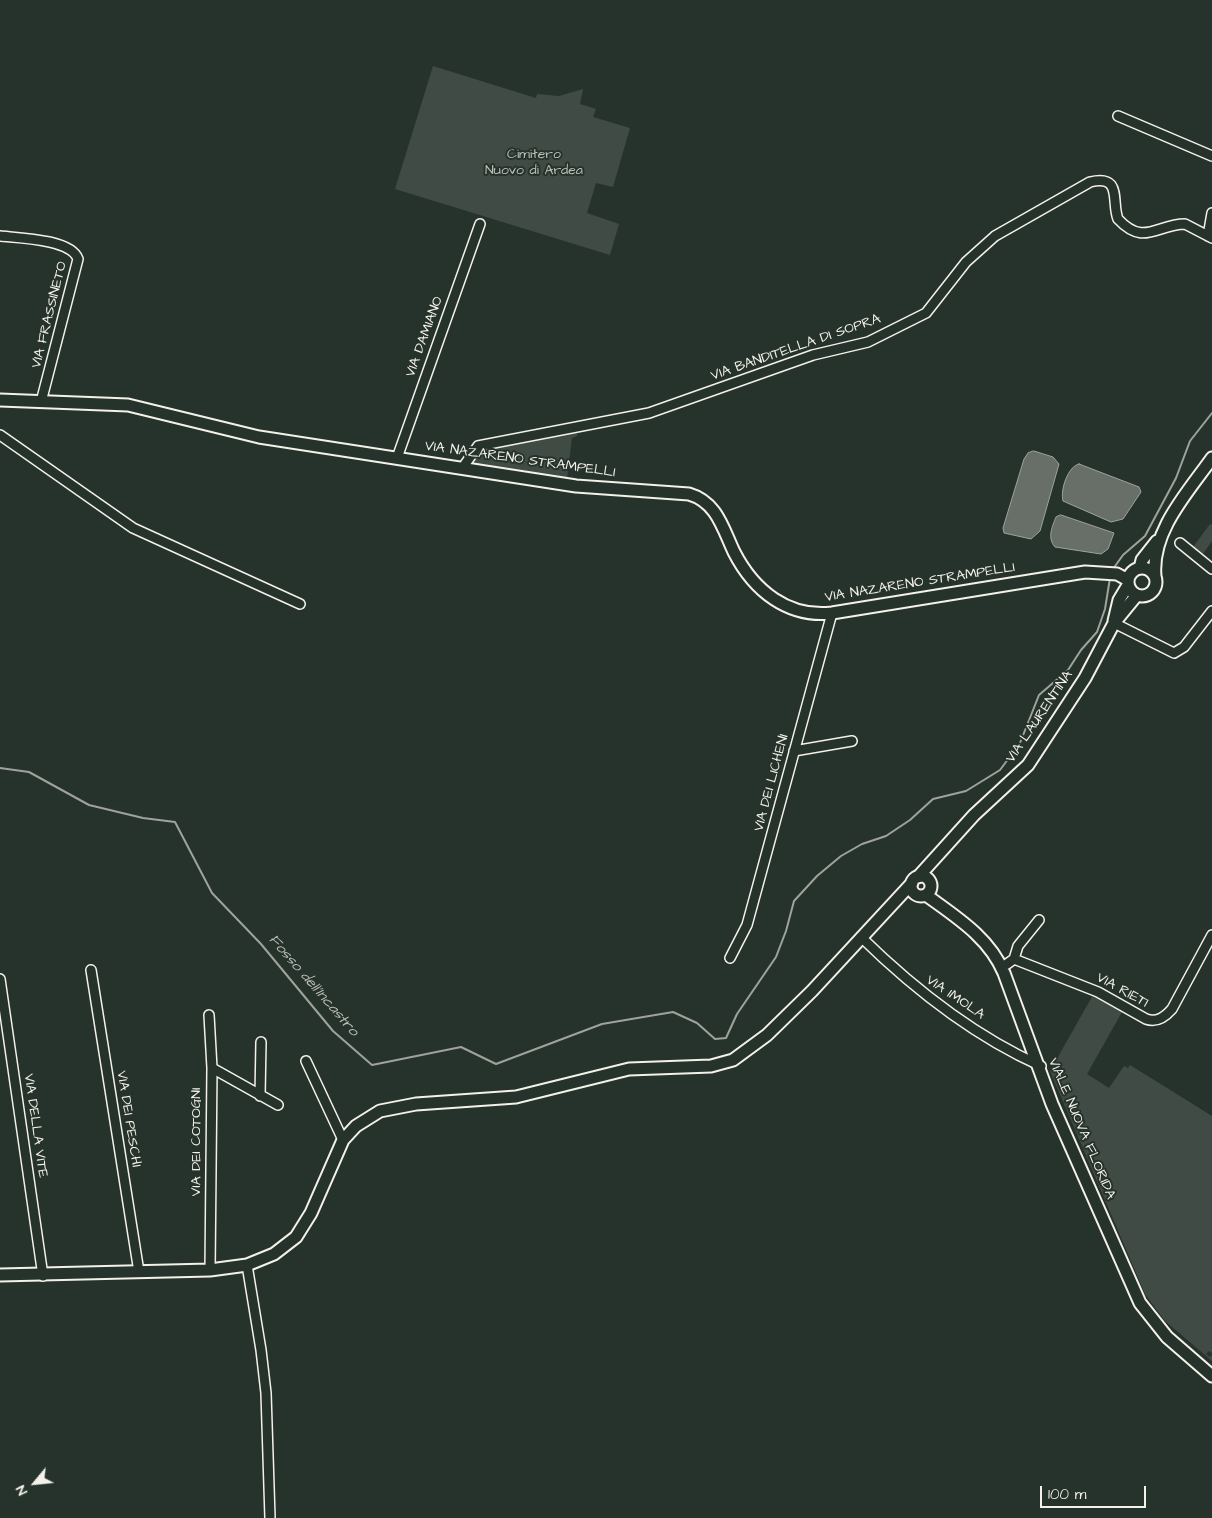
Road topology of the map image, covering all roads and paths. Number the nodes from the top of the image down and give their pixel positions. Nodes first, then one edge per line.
1 (1118, 116) dead end
2 (1212, 156) edge
3 (1212, 212) edge
4 (480, 224) dead end
5 (0, 236) edge
6 (1210, 237) edge
7 (0, 400) edge
8 (41, 402) junction
9 (0, 434) edge
10 (397, 458) junction
11 (1212, 458) edge
12 (463, 467) junction
13 (1162, 536) junction
14 (1180, 543) dead end
15 (1140, 568) junction
16 (1212, 568) edge
17 (1155, 576) junction
18 (1124, 580) junction
19 (1137, 596) junction
20 (300, 604) dead end
21 (1212, 611) edge
22 (832, 613) junction
23 (1114, 623) junction
24 (852, 741) dead end
25 (794, 751) junction
26 (935, 859) junction
27 (915, 880) junction
28 (926, 890) junction
29 (1039, 920) dead end
30 (871, 927) junction
31 (1212, 935) edge
32 (861, 937) junction
33 (730, 958) dead end
34 (1011, 961) junction
35 (91, 970) dead end
36 (0, 979) edge
37 (209, 1015) dead end
38 (261, 1042) dead end
39 (306, 1061) dead end
40 (1040, 1066) junction
41 (212, 1068) junction
42 (260, 1096) junction
43 (278, 1105) dead end
44 (343, 1140) junction
45 (247, 1265) junction
46 (210, 1270) junction
47 (139, 1272) junction
48 (0, 1275) edge
49 (43, 1276) junction
50 (1212, 1366) edge
51 (1212, 1376) edge
52 (270, 1518) edge

1 - 2 street
3 - 6 street
4 - 10 street, VIA DAMIANO
5 - 8 street, VIA FRASSINETO
6 - 12 street, VIA BANDITELLA DI SOPRA
7 - 8 street, VIA NAZARENO STRAMPELLI
8 - 10 street, VIA NAZARENO STRAMPELLI
9 - 20 street
10 - 12 street, VIA NAZARENO STRAMPELLI
11 - 13 street
12 - 22 street, VIA NAZARENO STRAMPELLI
13 - 15 street
13 - 17 street
14 - 16 street
15 - 17 street
15 - 18 street
17 - 19 street
18 - 19 street
18 - 22 street, VIA NAZARENO STRAMPELLI
18 - 23 street, VIA LAURENTINA
19 - 23 street, VIA LAURENTINA
21 - 23 street
22 - 25 street, VIA DEI LICHENI
23 - 26 street, VIA LAURENTINA
24 - 25 street
25 - 33 street, VIA DEI LICHENI
26 - 27 street, VIA LAURENTINA
26 - 28 street, VIA LAURENTINA
27 - 28 street
27 - 28 street
27 - 30 street, VIA LAURENTINA
28 - 30 street, VIA LAURENTINA
28 - 34 street, VIALE NUOVA FLORIDA
28 - 40 street, VIALE NUOVA FLORIDA
29 - 34 street
30 - 32 street, VIA LAURENTINA
31 - 34 street, VIA RIETI
32 - 40 street, VIA IMOLA
32 - 44 street, VIA LAURENTINA
34 - 40 street, VIALE NUOVA FLORIDA
35 - 47 street, VIA DEI PESCHI
36 - 49 street, VIA DELLA VITE
37 - 41 street, VIA DEI COTOGNI
38 - 42 street
39 - 44 street
40 - 50 street, VIALE NUOVA FLORIDA
40 - 51 street, VIALE NUOVA FLORIDA
41 - 42 street
41 - 46 street, VIA DEI COTOGNI
42 - 43 street
44 - 45 street
45 - 46 street
45 - 52 street
46 - 47 street
47 - 49 street
48 - 49 street

